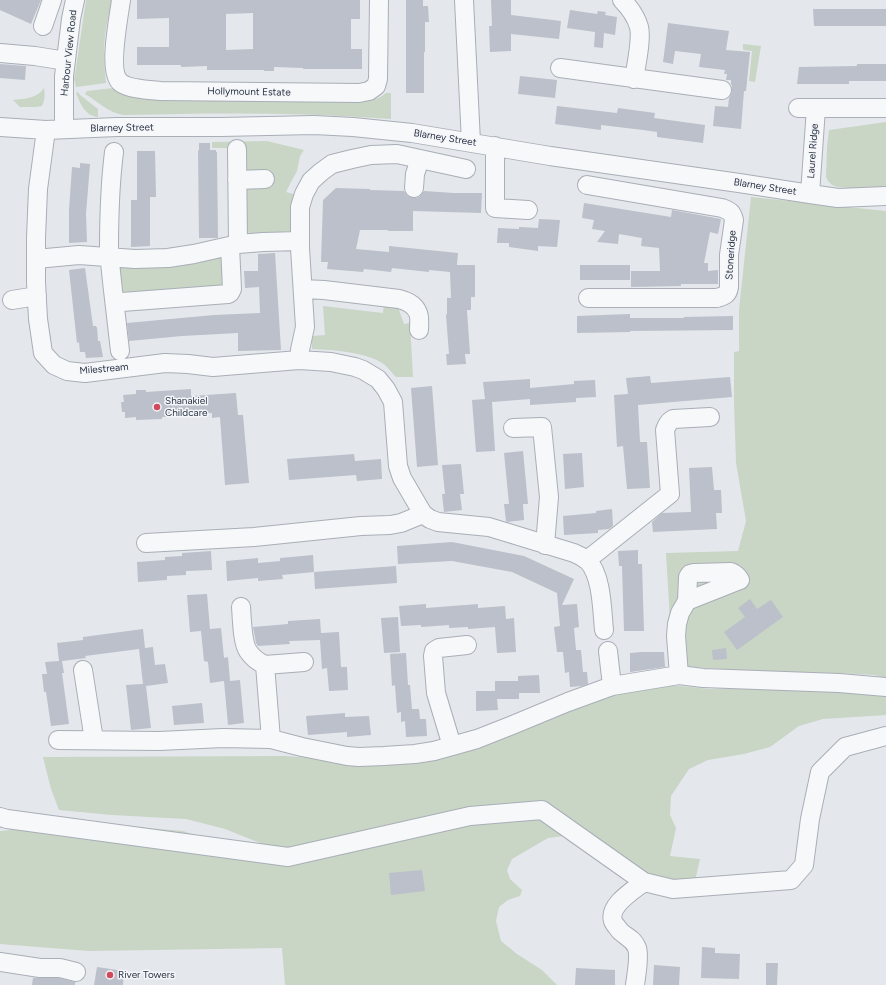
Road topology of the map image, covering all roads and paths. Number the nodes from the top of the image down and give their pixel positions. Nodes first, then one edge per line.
1 (52, 0) edge
2 (75, 0) edge
3 (121, 0) edge
4 (379, 0) edge
5 (464, 0) edge
6 (622, 0) edge
7 (43, 26) dead end
8 (0, 53) edge
9 (66, 61) junction
10 (560, 68) dead end
11 (634, 78) junction
12 (722, 90) dead end
13 (886, 108) edge
14 (0, 127) edge
15 (55, 130) junction
16 (471, 142) junction
17 (495, 146) junction
18 (237, 149) dead end
19 (114, 152) dead end
20 (420, 159) junction
21 (466, 169) dead end
22 (649, 170) junction
23 (265, 179) dead end
24 (237, 180) junction
25 (587, 185) dead end
26 (414, 188) dead end
27 (810, 194) junction
28 (645, 195) junction
29 (886, 196) edge
30 (838, 198) junction
31 (886, 202) edge
32 (528, 210) dead end
33 (300, 241) junction
34 (234, 245) junction
35 (110, 257) junction
36 (36, 259) junction
37 (303, 289) junction
38 (37, 296) junction
39 (114, 298) junction
40 (588, 298) dead end
41 (12, 300) dead end
42 (419, 330) dead end
43 (120, 351) dead end
44 (299, 360) junction
45 (710, 417) dead end
46 (513, 428) dead end
47 (423, 514) junction
48 (146, 543) dead end
49 (545, 545) junction
50 (587, 560) junction
51 (687, 601) dead end
52 (241, 607) dead end
53 (604, 630) dead end
54 (468, 645) dead end
55 (608, 651) dead end
56 (304, 662) dead end
57 (265, 665) junction
58 (83, 670) dead end
59 (678, 676) junction
60 (612, 686) junction
61 (886, 687) edge
62 (886, 736) edge
63 (271, 739) junction
64 (58, 740) dead end
65 (94, 740) junction
66 (452, 746) junction
67 (0, 817) edge
68 (644, 882) junction
69 (0, 962) edge
70 (76, 972) dead end
71 (635, 985) edge

1 - 7 street
2 - 9 street, Harbour View Road
3 - 4 street, Hollymount Estate
5 - 16 street
6 - 11 street
8 - 9 street
9 - 15 street, Harbour View Road
10 - 11 street
11 - 12 street
13 - 27 street, Laurel Ridge
14 - 15 street, Blarney Street
15 - 16 street, Blarney Street
15 - 36 street, Milestream
16 - 17 street, Blarney Street
17 - 22 street, Blarney Street
17 - 32 street
18 - 24 street
19 - 35 street
20 - 21 street
20 - 26 street
20 - 33 street
22 - 27 street, Blarney Street
22 - 28 street
23 - 24 street
24 - 34 street
25 - 28 street, Stoneridge
27 - 30 street, Blarney Street
28 - 40 street, Stoneridge
29 - 30 street, Blarney Street
30 - 31 street
33 - 34 street
33 - 37 street
34 - 35 street
34 - 39 street
35 - 36 street
35 - 39 street
36 - 38 street, Milestream
37 - 42 street
37 - 44 street
38 - 41 street
38 - 44 street, Milestream
39 - 43 street
44 - 47 street, Milestream
45 - 50 street
46 - 49 street
47 - 48 street
47 - 49 street
49 - 50 street
50 - 53 street
51 - 59 street
52 - 57 street
54 - 66 street
55 - 60 street
56 - 57 street
57 - 63 street
58 - 65 street
59 - 60 street
59 - 61 street
60 - 66 street
62 - 68 street
63 - 65 street
63 - 66 street
64 - 65 street
67 - 68 street
68 - 71 street
69 - 70 street

